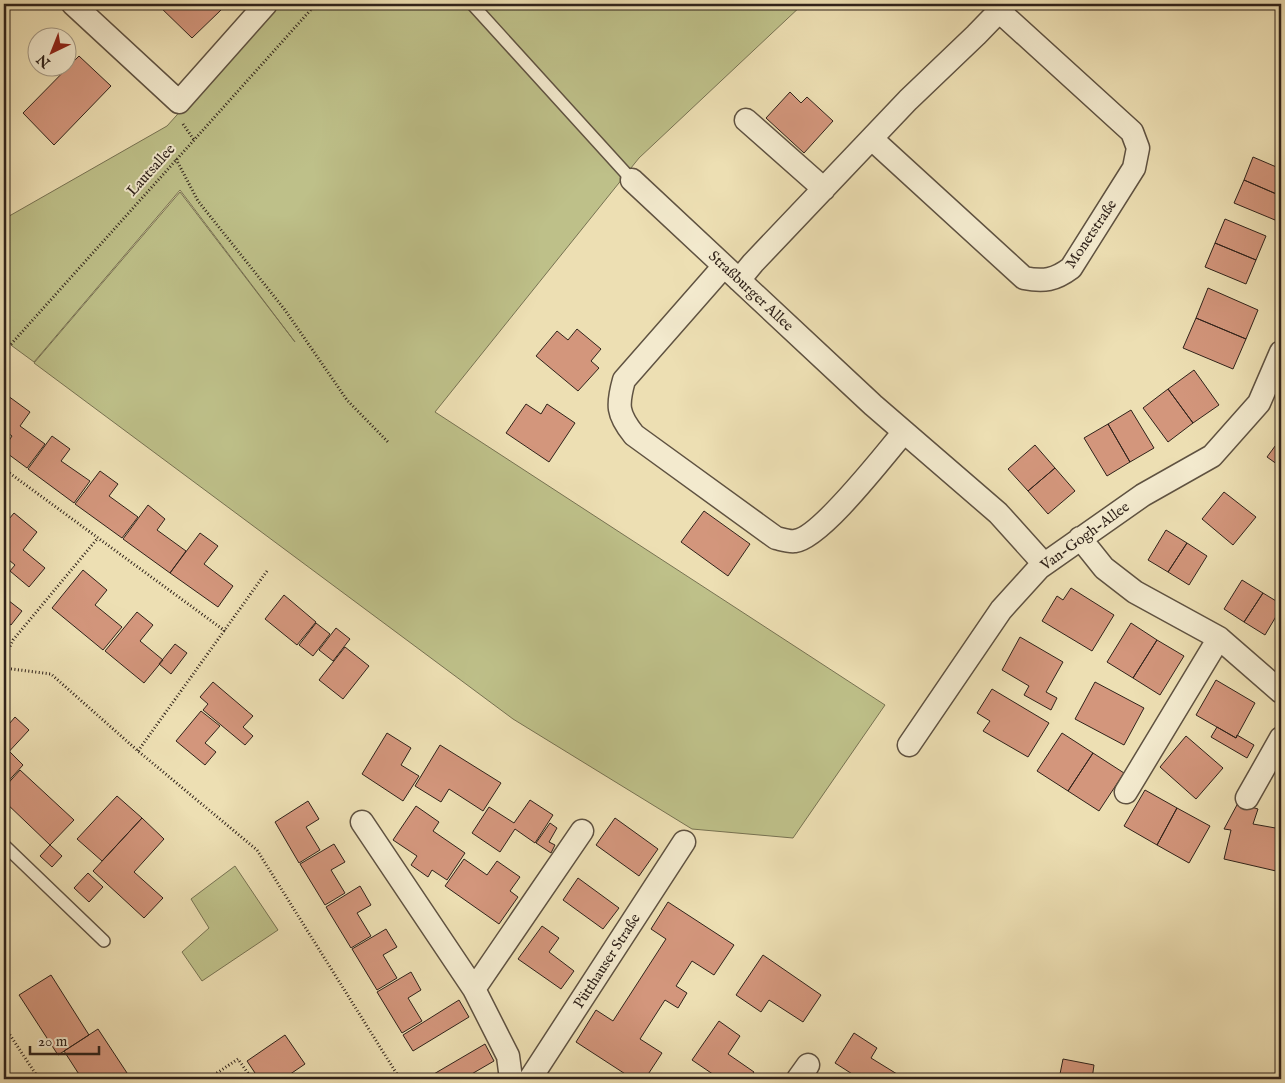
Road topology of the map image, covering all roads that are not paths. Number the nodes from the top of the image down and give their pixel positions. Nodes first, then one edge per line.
1 (73, 4) edge
2 (266, 4) edge
3 (472, 4) edge
4 (1002, 7) edge
5 (746, 120) dead end
6 (872, 138) junction
7 (632, 180) joint
8 (824, 189) junction
9 (732, 273) junction
10 (1281, 352) edge
11 (904, 432) junction
12 (1080, 538) junction
13 (1044, 564) junction
14 (1219, 638) junction
15 (1278, 681) edge
16 (1281, 738) edge
17 (909, 745) dead end
18 (1126, 792) dead end
19 (1247, 798) dead end
20 (362, 822) dead end
21 (582, 831) dead end
22 (684, 842) dead end
23 (4, 845) edge
24 (104, 941) dead end
25 (474, 989) junction
26 (511, 1079) edge
27 (530, 1079) edge

1 - 2 street
3 - 7 lane, Straßburger Allee
4 - 6 street, Monetstraße
4 - 6 street, Monetstraße
5 - 8 street
6 - 8 street, Monetstraße
7 - 9 street, Straßburger Allee
8 - 9 street, Monetstraße
9 - 11 street, Straßburger Allee
9 - 11 street, Monetstraße
10 - 12 street, Van-Gogh-Allee
11 - 13 street, Straßburger Allee
12 - 13 street, Van-Gogh-Allee
12 - 14 street
13 - 17 street, Van-Gogh-Allee
14 - 15 street
14 - 18 street
16 - 19 street
20 - 25 street
21 - 25 street
22 - 27 street, Pütthauser Straße
23 - 24 lane
25 - 26 street

